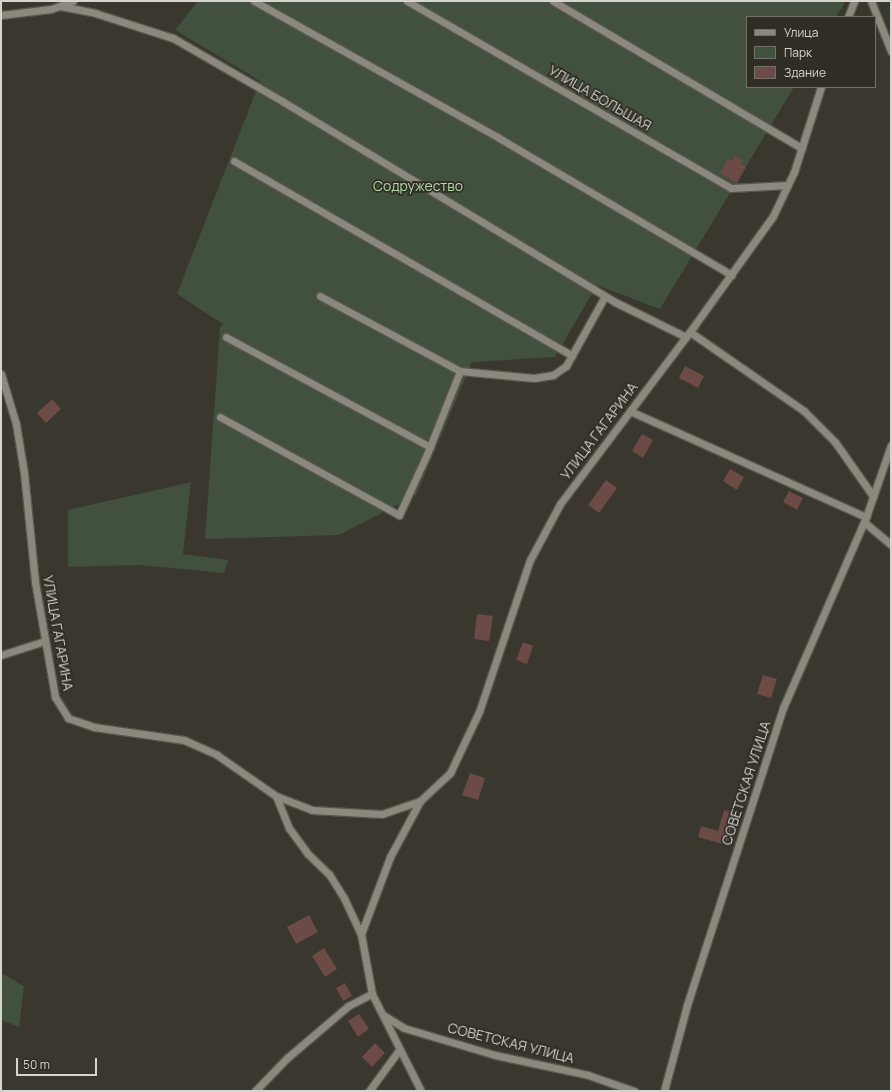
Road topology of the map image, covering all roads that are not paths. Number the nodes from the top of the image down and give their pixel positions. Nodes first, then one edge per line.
1 (73, 1) edge
2 (254, 1) edge
3 (407, 1) edge
4 (553, 1) edge
5 (854, 1) edge
6 (871, 1) edge
7 (60, 6) junction
8 (1, 15) edge
9 (848, 16) edge
10 (891, 51) edge
11 (821, 88) edge
12 (802, 148) junction
13 (234, 161) dead end
14 (788, 185) junction
15 (732, 275) junction
16 (320, 296) dead end
17 (605, 296) junction
18 (688, 335) junction
19 (226, 337) dead end
20 (572, 355) junction
21 (460, 371) junction
22 (1, 374) edge
23 (630, 411) junction
24 (220, 417) dead end
25 (891, 445) edge
26 (430, 447) junction
27 (873, 496) junction
28 (865, 519) junction
29 (890, 543) edge
30 (45, 641) junction
31 (1, 655) edge
32 (276, 796) junction
33 (420, 801) junction
34 (361, 934) junction
35 (372, 994) junction
36 (385, 1016) junction
37 (399, 1050) junction
38 (255, 1091) edge
39 (369, 1091) edge
40 (421, 1091) edge
41 (634, 1091) edge
42 (664, 1091) edge

1 - 7 street
2 - 15 street
3 - 14 street, УЛИЦА БОЛЬШАЯ
4 - 12 street
5 - 9 street
6 - 10 street
7 - 8 street
7 - 17 street
11 - 12 street, УЛИЦА ГАГАРИНА
12 - 14 street, УЛИЦА ГАГАРИНА
13 - 20 street
14 - 15 street, УЛИЦА ГАГАРИНА
15 - 18 street, УЛИЦА ГАГАРИНА
16 - 21 street
17 - 18 street
17 - 20 street
18 - 23 street, УЛИЦА ГАГАРИНА
18 - 27 street
19 - 26 street
20 - 21 street
21 - 26 street
22 - 30 street, УЛИЦА ГАГАРИНА
23 - 28 street
23 - 33 street, УЛИЦА ГАГАРИНА
24 - 26 street
25 - 27 street, СОВЕТСКАЯ УЛИЦА
27 - 28 street, СОВЕТСКАЯ УЛИЦА
28 - 29 street
28 - 42 street, СОВЕТСКАЯ УЛИЦА
30 - 31 street
30 - 32 street, УЛИЦА ГАГАРИНА
32 - 33 street, УЛИЦА ГАГАРИНА
32 - 34 street
33 - 34 street, УЛИЦА ГАГАРИНА
34 - 35 street
35 - 36 street
35 - 38 street
36 - 37 street
36 - 41 street, СОВЕТСКАЯ УЛИЦА
37 - 39 street
37 - 40 street

